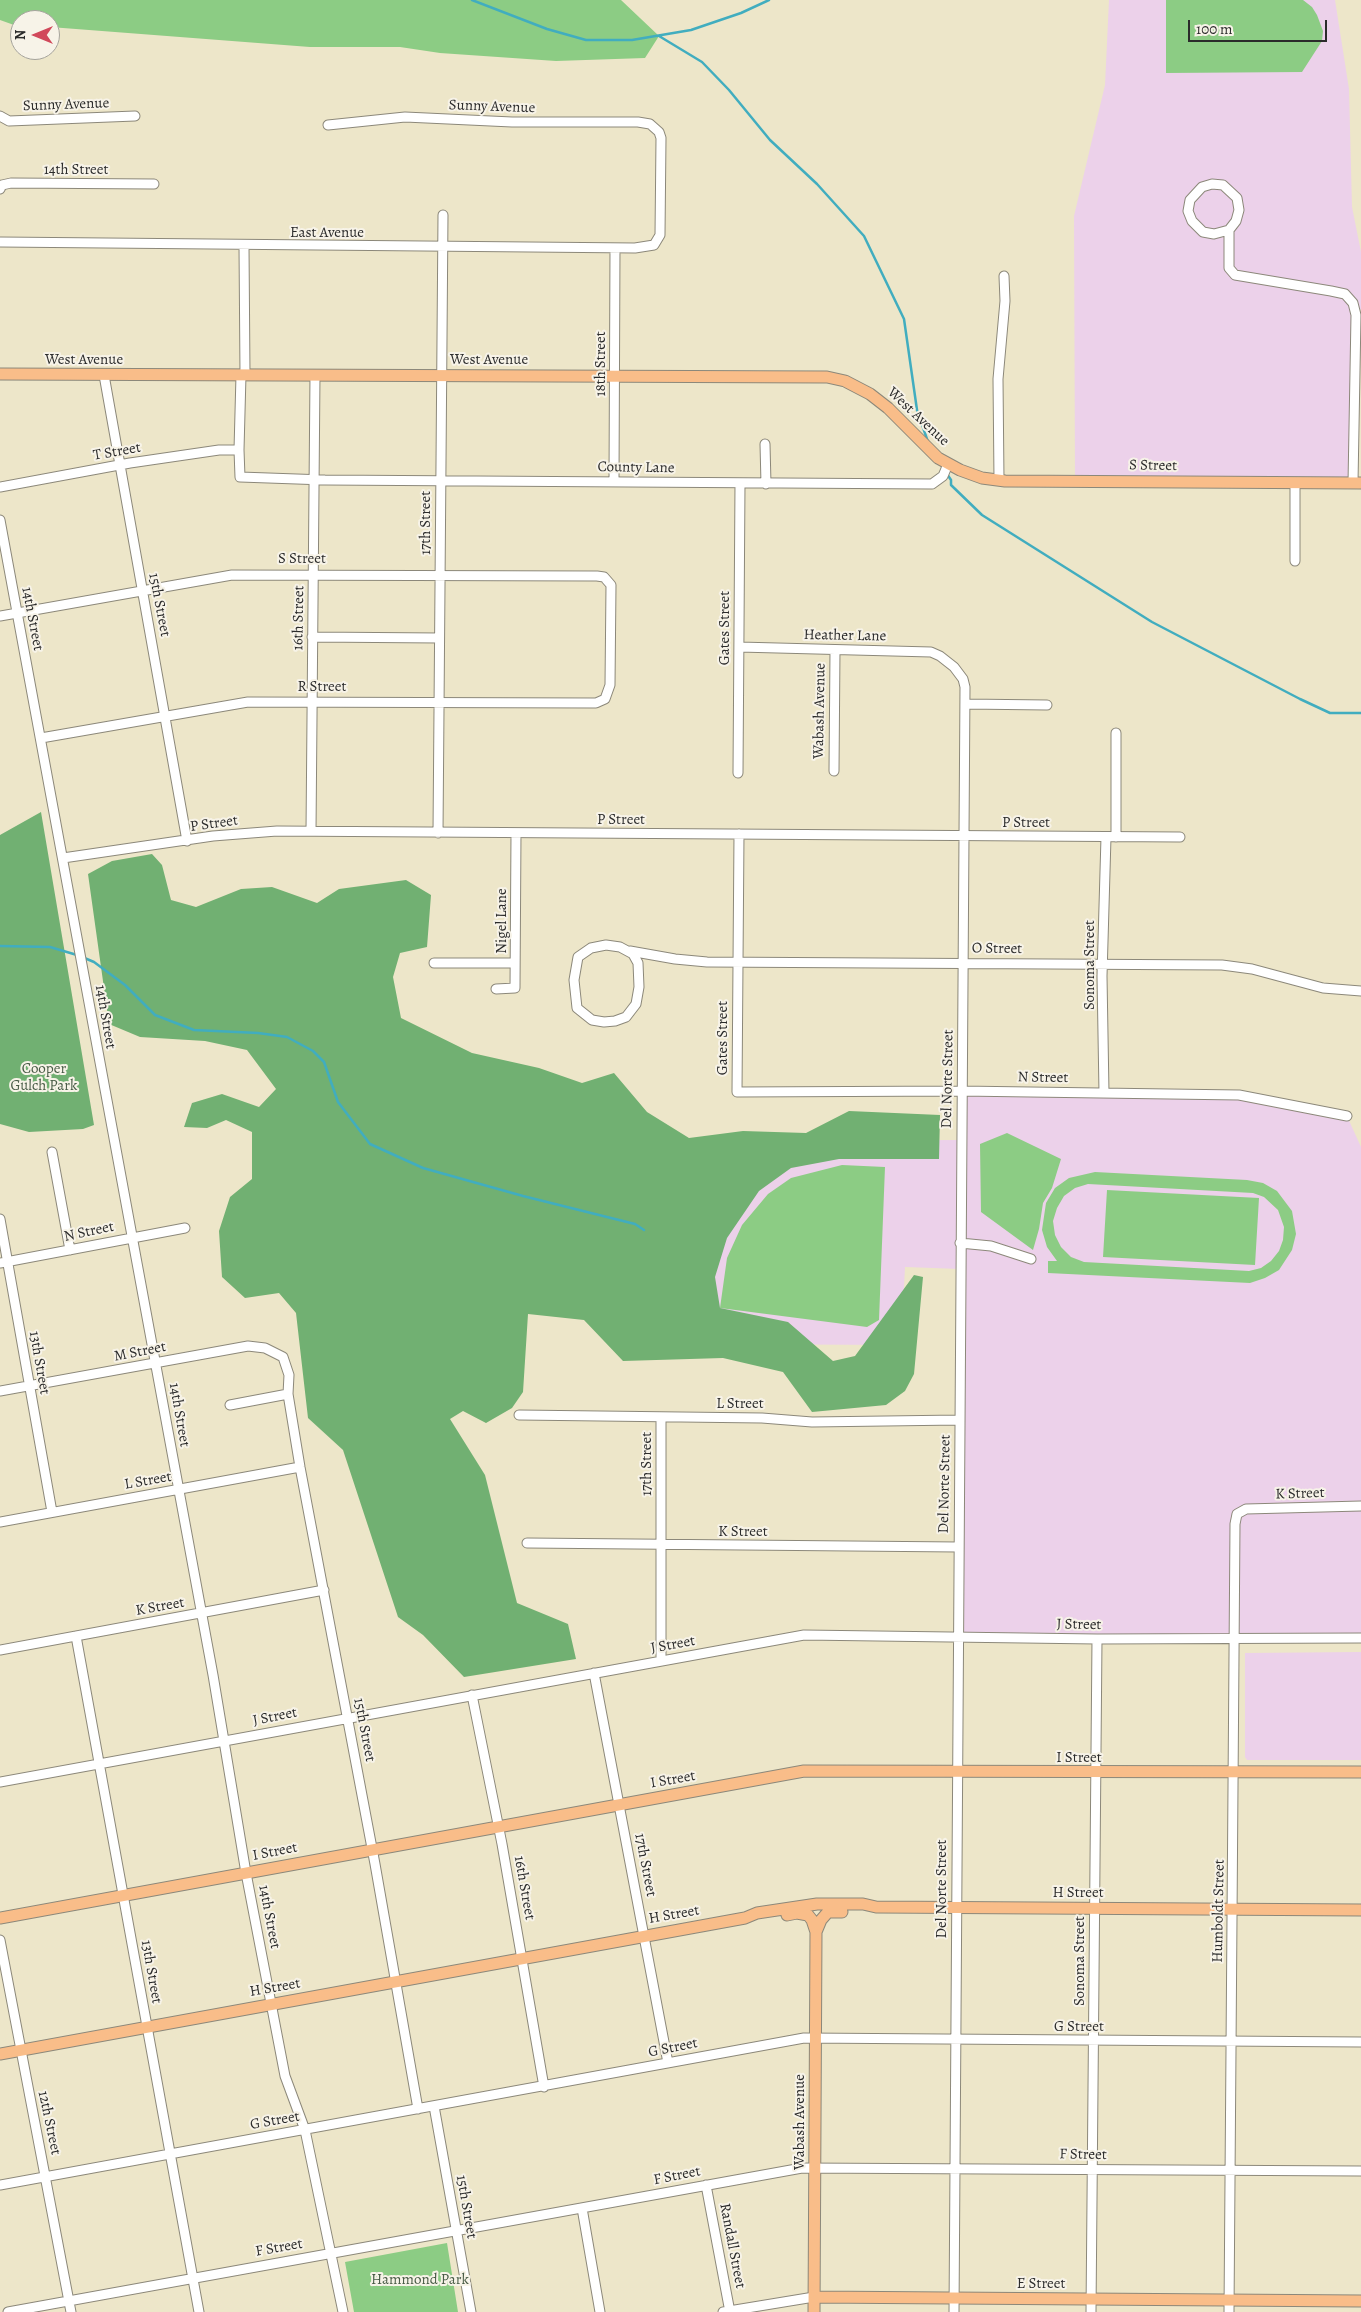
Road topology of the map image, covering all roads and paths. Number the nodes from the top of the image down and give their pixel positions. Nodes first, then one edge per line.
1 (0, 116) edge
2 (135, 116) dead end
3 (328, 124) dead end
4 (154, 184) dead end
5 (0, 189) edge
6 (442, 215) dead end
7 (1228, 230) junction
8 (0, 242) edge
9 (654, 245) joint
10 (244, 246) junction
11 (442, 247) junction
12 (615, 248) junction
13 (1004, 276) dead end
14 (0, 374) edge
15 (104, 375) junction
16 (243, 375) junction
17 (315, 375) junction
18 (443, 375) junction
19 (615, 376) junction
20 (765, 444) dead end
21 (239, 450) junction
22 (948, 464) junction
23 (120, 465) junction
24 (314, 480) junction
25 (1000, 480) junction
26 (440, 481) junction
27 (614, 481) junction
28 (1295, 483) junction
29 (1357, 483) edge
30 (740, 484) junction
31 (766, 484) junction
32 (0, 486) edge
33 (0, 520) edge
34 (1295, 561) dead end
35 (314, 574) junction
36 (440, 574) junction
37 (142, 591) junction
38 (17, 613) junction
39 (0, 616) edge
40 (312, 637) junction
41 (439, 638) junction
42 (739, 647) junction
43 (835, 650) junction
44 (949, 661) joint
45 (605, 699) joint
46 (313, 701) junction
47 (438, 702) junction
48 (966, 704) junction
49 (1047, 705) dead end
50 (166, 715) junction
51 (1116, 733) dead end
52 (41, 738) junction
53 (834, 771) dead end
54 (738, 773) dead end
55 (311, 832) junction
56 (438, 832) junction
57 (516, 833) junction
58 (739, 834) junction
59 (965, 836) junction
60 (1111, 837) junction
61 (1180, 837) dead end
62 (187, 841) junction
63 (63, 858) junction
64 (630, 951) junction
65 (737, 962) junction
66 (963, 962) junction
67 (434, 963) dead end
68 (515, 963) junction
69 (1102, 964) junction
70 (496, 989) dead end
71 (1361, 991) edge
72 (961, 1091) junction
73 (737, 1092) joint
74 (1104, 1093) junction
75 (1346, 1116) dead end
76 (52, 1152) dead end
77 (0, 1219) edge
78 (184, 1228) dead end
79 (131, 1237) junction
80 (960, 1243) junction
81 (70, 1250) junction
82 (1031, 1259) dead end
83 (4, 1262) edge
84 (283, 1357) joint
85 (156, 1363) junction
86 (30, 1386) junction
87 (0, 1391) edge
88 (288, 1394) junction
89 (230, 1405) dead end
90 (519, 1415) dead end
91 (661, 1417) junction
92 (959, 1420) junction
93 (300, 1467) junction
94 (178, 1489) junction
95 (1361, 1506) edge
96 (1240, 1511) joint
97 (52, 1512) junction
98 (0, 1522) edge
99 (527, 1543) dead end
100 (660, 1544) junction
101 (958, 1547) junction
102 (324, 1590) junction
103 (202, 1614) junction
104 (76, 1636) junction
105 (957, 1637) junction
106 (1361, 1638) edge
107 (1097, 1639) junction
108 (1235, 1640) junction
109 (0, 1650) edge
110 (661, 1661) junction
111 (594, 1673) junction
112 (472, 1695) junction
113 (347, 1717) junction
114 (225, 1741) junction
115 (99, 1764) junction
116 (956, 1772) junction
117 (1361, 1772) edge
118 (1234, 1773) junction
119 (1096, 1774) junction
120 (0, 1782) edge
121 (620, 1805) junction
122 (498, 1826) junction
123 (372, 1849) junction
124 (246, 1873) junction
125 (124, 1895) junction
126 (876, 1907) junction
127 (956, 1908) junction
128 (1095, 1908) junction
129 (1233, 1909) junction
130 (1361, 1910) edge
131 (0, 1918) edge
132 (745, 1918) junction
133 (816, 1932) junction
134 (644, 1936) junction
135 (0, 1940) edge
136 (522, 1957) junction
137 (395, 1982) junction
138 (272, 2004) junction
139 (146, 2027) junction
140 (816, 2038) junction
141 (956, 2040) junction
142 (1094, 2041) junction
143 (1232, 2042) junction
144 (1361, 2042) edge
145 (20, 2050) junction
146 (0, 2054) edge
147 (668, 2063) junction
148 (544, 2087) junction
149 (434, 2106) junction
150 (418, 2109) junction
151 (305, 2130) junction
152 (170, 2154) junction
153 (815, 2167) junction
154 (956, 2168) junction
155 (1093, 2169) junction
156 (1231, 2170) junction
157 (1361, 2171) edge
158 (46, 2177) junction
159 (0, 2185) edge
160 (706, 2185) junction
161 (582, 2208) junction
162 (456, 2230) junction
163 (332, 2252) junction
164 (193, 2278) junction
165 (814, 2297) junction
166 (954, 2298) junction
167 (1092, 2299) junction
168 (1230, 2300) junction
169 (69, 2301) junction
170 (1361, 2301) edge
171 (8, 2312) edge
172 (71, 2312) edge
173 (199, 2312) edge
174 (343, 2312) edge
175 (471, 2312) edge
176 (600, 2312) edge
177 (728, 2312) edge
178 (814, 2312) edge
179 (954, 2312) edge
180 (1092, 2312) edge
181 (1230, 2312) edge

1 - 2 street, Sunny Avenue
3 - 9 street, Sunny Avenue
4 - 5 street, 14th Street
6 - 11 street, 17th Street
7 - 7 street
7 - 29 street
8 - 10 street, East Avenue
9 - 12 street, East Avenue
10 - 11 street, East Avenue
10 - 16 street
11 - 12 street, East Avenue
11 - 18 street, 17th Street
12 - 19 street, 18th Street
13 - 25 street
14 - 15 main road, West Avenue
15 - 16 main road, West Avenue
15 - 23 street, 15th Street
16 - 17 main road, West Avenue
16 - 21 street
17 - 18 main road, West Avenue
17 - 24 street, 16th Street
18 - 19 main road, West Avenue
18 - 26 street, 17th Street
19 - 22 main road, West Avenue
19 - 27 street, 18th Street
20 - 31 street
21 - 23 street, T Street
21 - 24 street
22 - 25 main road, S Street
22 - 31 street, County Lane
23 - 32 street, T Street
23 - 37 street, 15th Street
24 - 26 street, County Lane
24 - 35 street, 16th Street
25 - 28 main road, S Street
26 - 27 street, County Lane
26 - 36 street, 17th Street
27 - 30 street, County Lane
28 - 29 main road, S Street
28 - 34 street
30 - 31 street, County Lane
30 - 42 street, Gates Street
33 - 38 street, 14th Street
35 - 36 street, S Street
35 - 37 street, S Street
35 - 40 street, 16th Street
36 - 41 street, 17th Street
36 - 45 street, S Street
37 - 38 street, S Street
37 - 50 street, 15th Street
38 - 39 street, S Street
38 - 52 street, 14th Street
40 - 41 street
40 - 46 street, 16th Street
41 - 47 street, 17th Street
42 - 43 street, Heather Lane
42 - 54 street, Gates Street
43 - 44 street, Heather Lane
43 - 53 street, Wabash Avenue
44 - 48 street, Del Norte Street
45 - 47 street, R Street
46 - 47 street, R Street
46 - 50 street, R Street
46 - 55 street, 16th Street
47 - 56 street, 17th Street
48 - 49 street
48 - 59 street, Del Norte Street
50 - 52 street, R Street
50 - 62 street, 15th Street
51 - 60 street, Sonoma Street
52 - 63 street, 14th Street
55 - 56 street, P Street
55 - 62 street, P Street
56 - 57 street, P Street
57 - 58 street, P Street
57 - 68 street, Nigel Lane
58 - 59 street, P Street
58 - 65 street, Gates Street
59 - 60 street, P Street
59 - 66 street, Del Norte Street
60 - 61 street, P Street
60 - 69 street, Sonoma Street
62 - 63 street, P Street
63 - 79 street, 14th Street
64 - 64 street
64 - 65 street, O Street
65 - 66 street, O Street
65 - 73 street, Gates Street
66 - 69 street, O Street
66 - 72 street, Del Norte Street
67 - 68 street
68 - 70 street, Nigel Lane
69 - 71 street, O Street
69 - 74 street, Sonoma Street
72 - 73 street, N Street
72 - 74 street, N Street
72 - 80 street, Del Norte Street
74 - 75 street, N Street
76 - 81 street
77 - 83 street, 13th Street
78 - 79 street, N Street
79 - 81 street, N Street
79 - 85 street, 14th Street
80 - 82 street
80 - 92 street, Del Norte Street
81 - 83 street, N Street
83 - 86 street, 13th Street
84 - 85 street, M Street
84 - 88 street, 15th Street
85 - 86 street, M Street
85 - 94 street, 14th Street
86 - 87 street, M Street
86 - 97 street, 13th Street
88 - 89 street
88 - 93 street, 15th Street
90 - 91 street, L Street
91 - 92 street, L Street
91 - 100 street, 17th Street
92 - 101 street, Del Norte Street
93 - 94 street, L Street
93 - 102 street, 15th Street
94 - 97 street, L Street
94 - 103 street, 14th Street
95 - 96 street, K Street
96 - 108 street, Humboldt Street
97 - 98 street, L Street
99 - 100 street, K Street
100 - 101 street, K Street
100 - 110 street, 17th Street
101 - 105 street, Del Norte Street
102 - 103 street, K Street
102 - 113 street, 15th Street
103 - 104 street, K Street
103 - 114 street, 14th Street
104 - 109 street, K Street
104 - 115 street, 13th Street
105 - 107 street, J Street
105 - 110 street, J Street
105 - 116 street, Del Norte Street
106 - 108 street, J Street
107 - 108 street, J Street
107 - 119 street, Sonoma Street
108 - 118 street, Humboldt Street
110 - 111 street, J Street
111 - 112 street, J Street
111 - 121 street, 17th Street
112 - 113 street, J Street
112 - 122 street, 16th Street
113 - 114 street, J Street
113 - 123 street, 15th Street
114 - 115 street, J Street
114 - 124 street, 14th Street
115 - 120 street, J Street
115 - 125 street, 13th Street
116 - 119 main road, I Street
116 - 121 main road, I Street
116 - 127 street, Del Norte Street
117 - 118 main road, I Street
118 - 119 main road, I Street
118 - 129 street, Humboldt Street
119 - 128 street, Sonoma Street
121 - 122 main road, I Street
121 - 134 street, 17th Street
122 - 123 main road, I Street
122 - 136 street, 16th Street
123 - 124 main road, I Street
123 - 137 street, 15th Street
124 - 125 main road, I Street
124 - 138 street, 14th Street
125 - 131 main road, I Street
125 - 139 street, 13th Street
126 - 127 main road, H Street
126 - 132 main road, H Street
126 - 133 main road
127 - 128 main road, H Street
127 - 141 street, Del Norte Street
128 - 129 main road, H Street
128 - 142 street, Sonoma Street
129 - 130 main road, H Street
129 - 143 street, Humboldt Street
132 - 133 main road
132 - 134 main road, H Street
133 - 140 main road, Wabash Avenue
134 - 136 main road, H Street
134 - 147 street, 17th Street
135 - 145 street, 12th Street
136 - 137 main road, H Street
136 - 148 street, 16th Street
137 - 138 main road, H Street
137 - 150 street, 15th Street
138 - 139 main road, H Street
138 - 151 street, 14th Street
139 - 145 main road, H Street
139 - 152 street, 13th Street
140 - 141 street, G Street
140 - 147 street, G Street
140 - 153 main road, Wabash Avenue
141 - 142 street, G Street
141 - 154 street, Del Norte Street
142 - 143 street, G Street
142 - 155 street, Sonoma Street
143 - 144 street, G Street
143 - 156 street, Humboldt Street
145 - 146 main road, H Street
145 - 158 street, 12th Street
147 - 148 street, G Street
148 - 149 street, G Street
149 - 150 street, G Street
149 - 162 street, 15th Street
150 - 151 street, G Street
151 - 152 street, G Street
151 - 163 street, 14th Street
152 - 158 street, G Street
152 - 164 street, 13th Street
153 - 154 street, F Street
153 - 160 street, F Street
153 - 165 main road, Wabash Avenue
154 - 155 street, F Street
154 - 166 street, Del Norte Street
155 - 156 street, F Street
155 - 167 street, Sonoma Street
156 - 157 street, F Street
156 - 168 street, Humboldt Street
158 - 159 street, G Street
158 - 169 street, 12th Street
160 - 161 street, F Street
160 - 177 street, Randall Street
161 - 162 street, F Street
161 - 176 street
162 - 163 street, F Street
162 - 175 street, 15th Street
163 - 164 street, F Street
163 - 174 street, 14th Street
164 - 169 street, F Street
164 - 173 street, 13th Street
165 - 166 main road, E Street
165 - 177 street, E Street
165 - 178 main road, Wabash Avenue
166 - 167 main road, E Street
166 - 179 street, Del Norte Street
167 - 168 main road, E Street
167 - 180 street, Sonoma Street
168 - 170 main road, E Street
168 - 181 street, Humboldt Street
169 - 171 street, F Street
169 - 172 street, 12th Street

